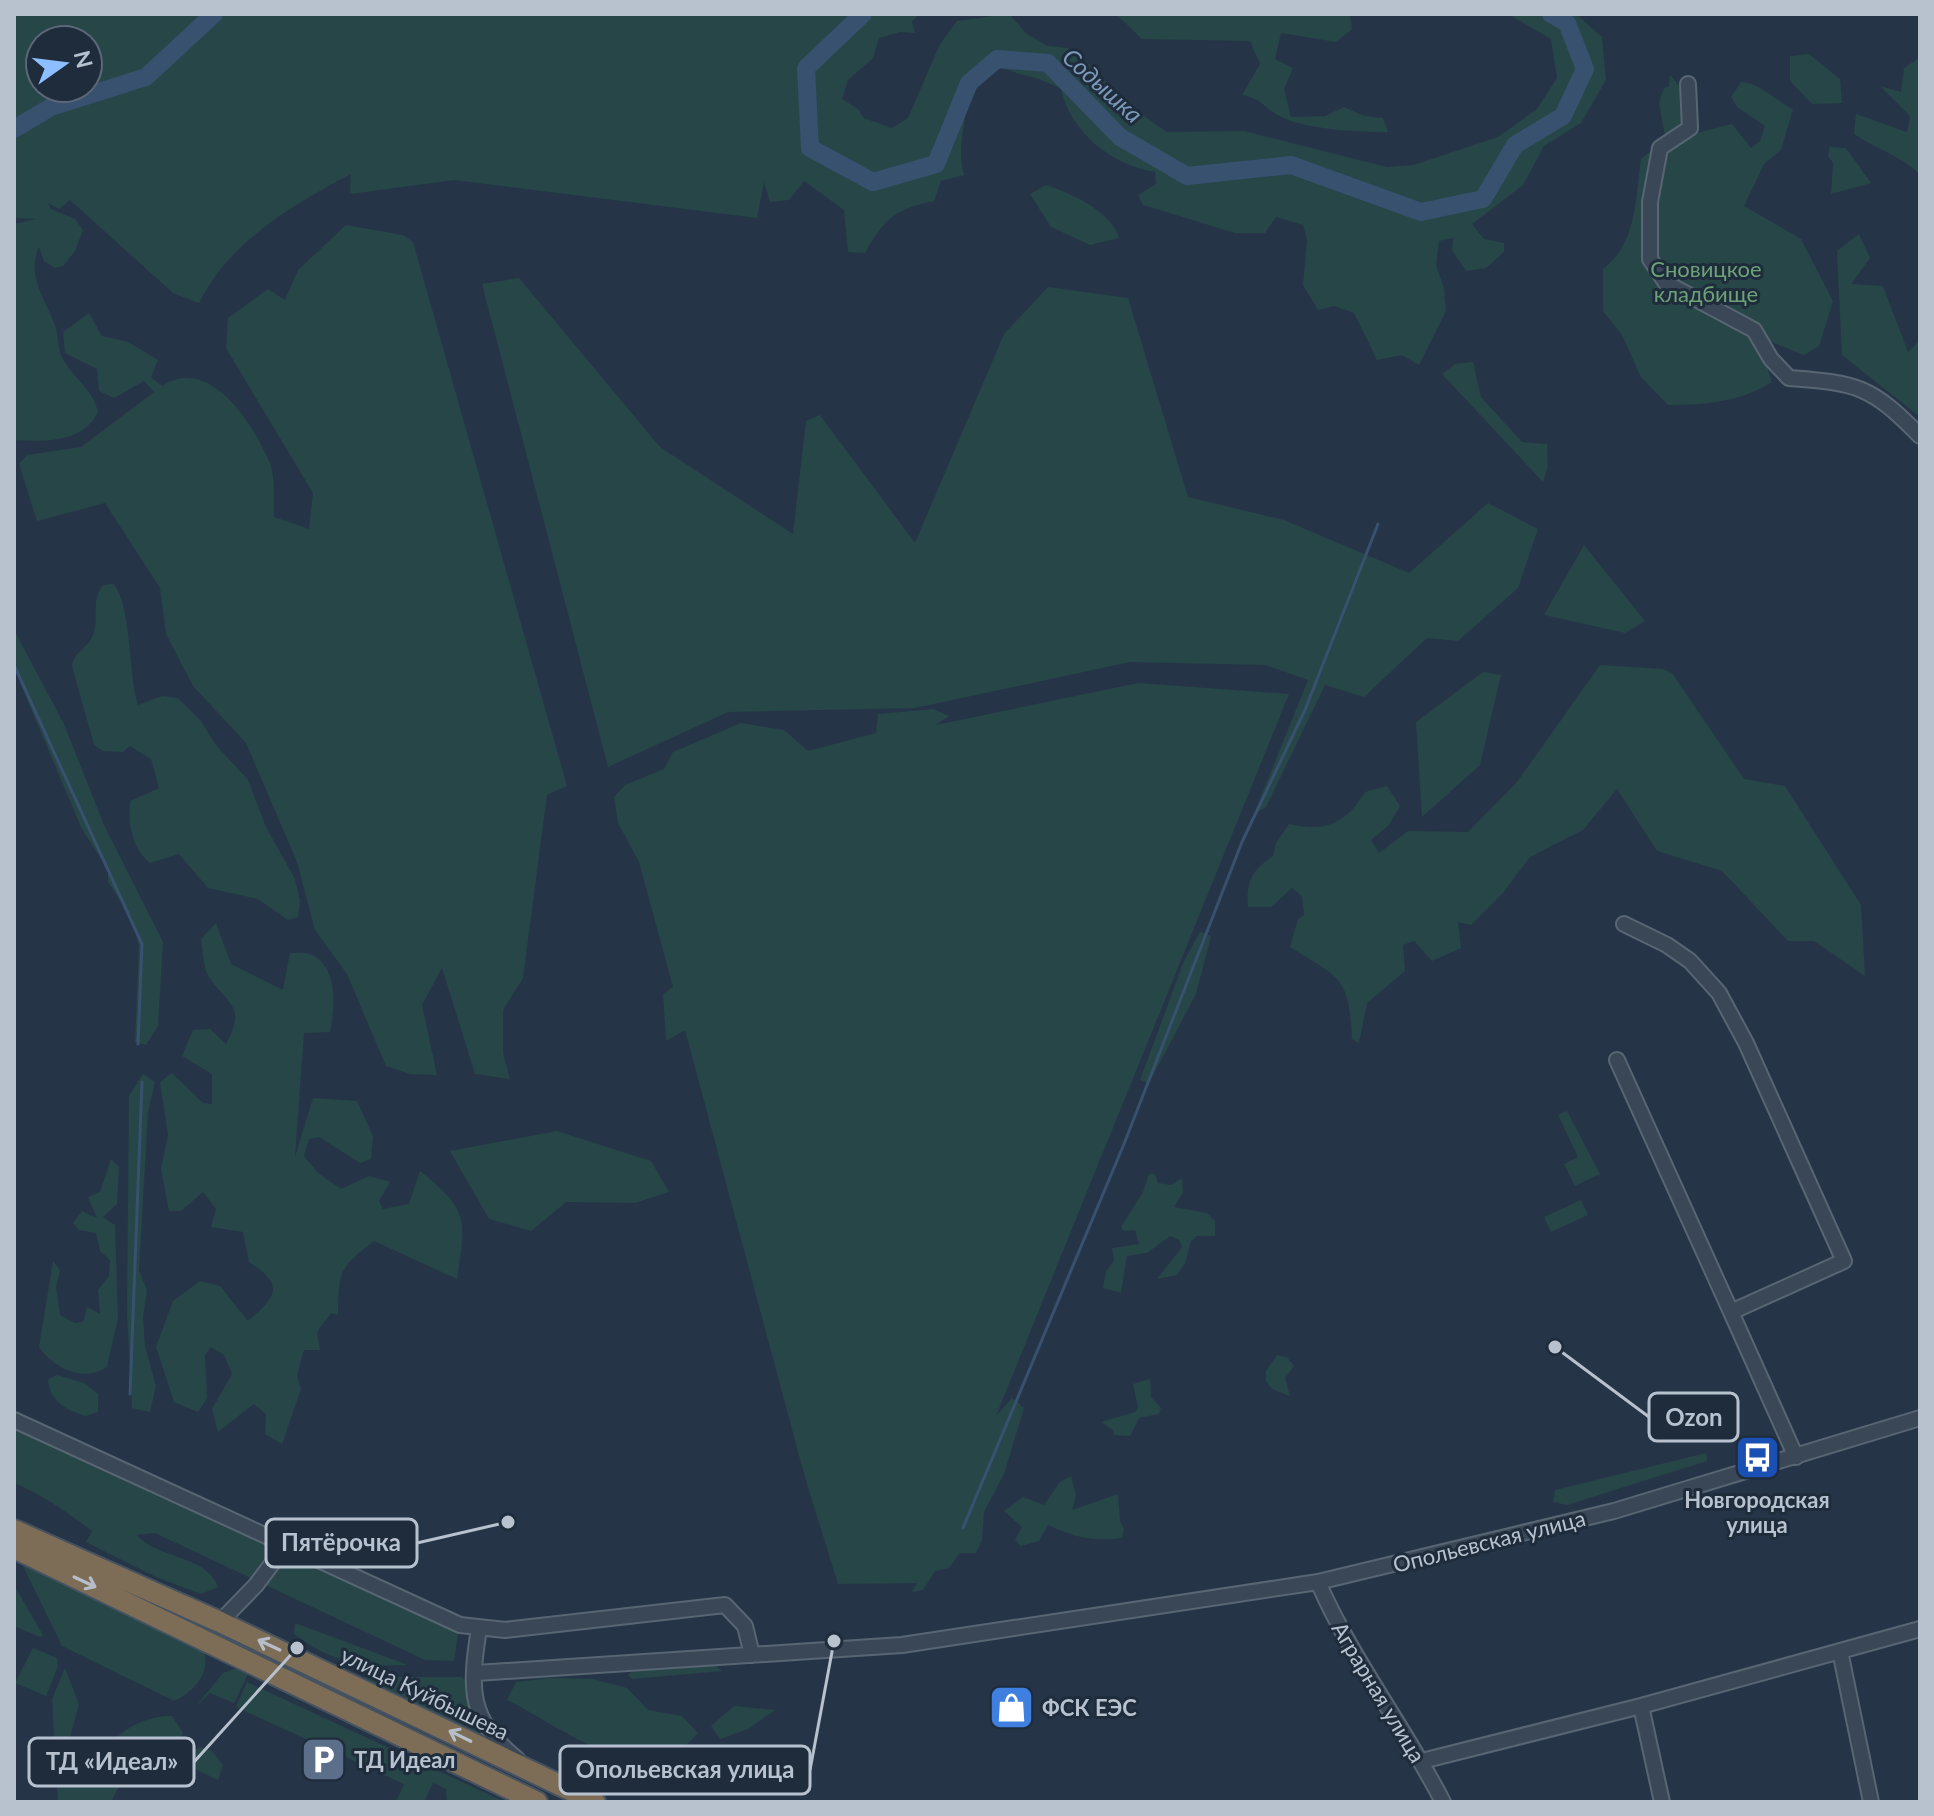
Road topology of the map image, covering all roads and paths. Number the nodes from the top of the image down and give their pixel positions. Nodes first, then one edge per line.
1 (1688, 84) dead end
2 (1920, 436) edge
3 (1624, 924) dead end
4 (1617, 1060) dead end
5 (1731, 1312) junction
6 (1920, 1418) edge
7 (14, 1420) edge
8 (1796, 1457) junction
9 (14, 1530) edge
10 (286, 1545) junction
11 (14, 1548) edge
12 (1318, 1582) junction
13 (220, 1622) junction
14 (479, 1628) junction
15 (1920, 1629) edge
16 (1840, 1651) junction
17 (752, 1655) junction
18 (476, 1673) junction
19 (1641, 1706) junction
20 (1422, 1761) junction
21 (530, 1769) junction
22 (537, 1802) edge
23 (595, 1802) edge
24 (1443, 1802) edge
25 (1662, 1802) edge
26 (1871, 1802) edge

1 - 2 street
3 - 5 street
4 - 5 street
5 - 8 street
6 - 8 street, Опольевская улица
7 - 10 street
8 - 12 street, Опольевская улица
9 - 13 highway, улица Куйбышева
10 - 13 street
10 - 14 street
11 -> 22 highway
12 - 17 street, Опольевская улица
12 - 20 street, Аграрная улица
21 -> 13 highway, улица Куйбышева
14 - 17 street
14 - 18 street
15 - 16 street
16 - 19 street
16 - 26 street
17 - 18 street, Опольевская улица
18 - 21 street
19 - 20 street
19 - 25 street
20 - 24 street, Аграрная улица
21 - 23 highway, улица Куйбышева

